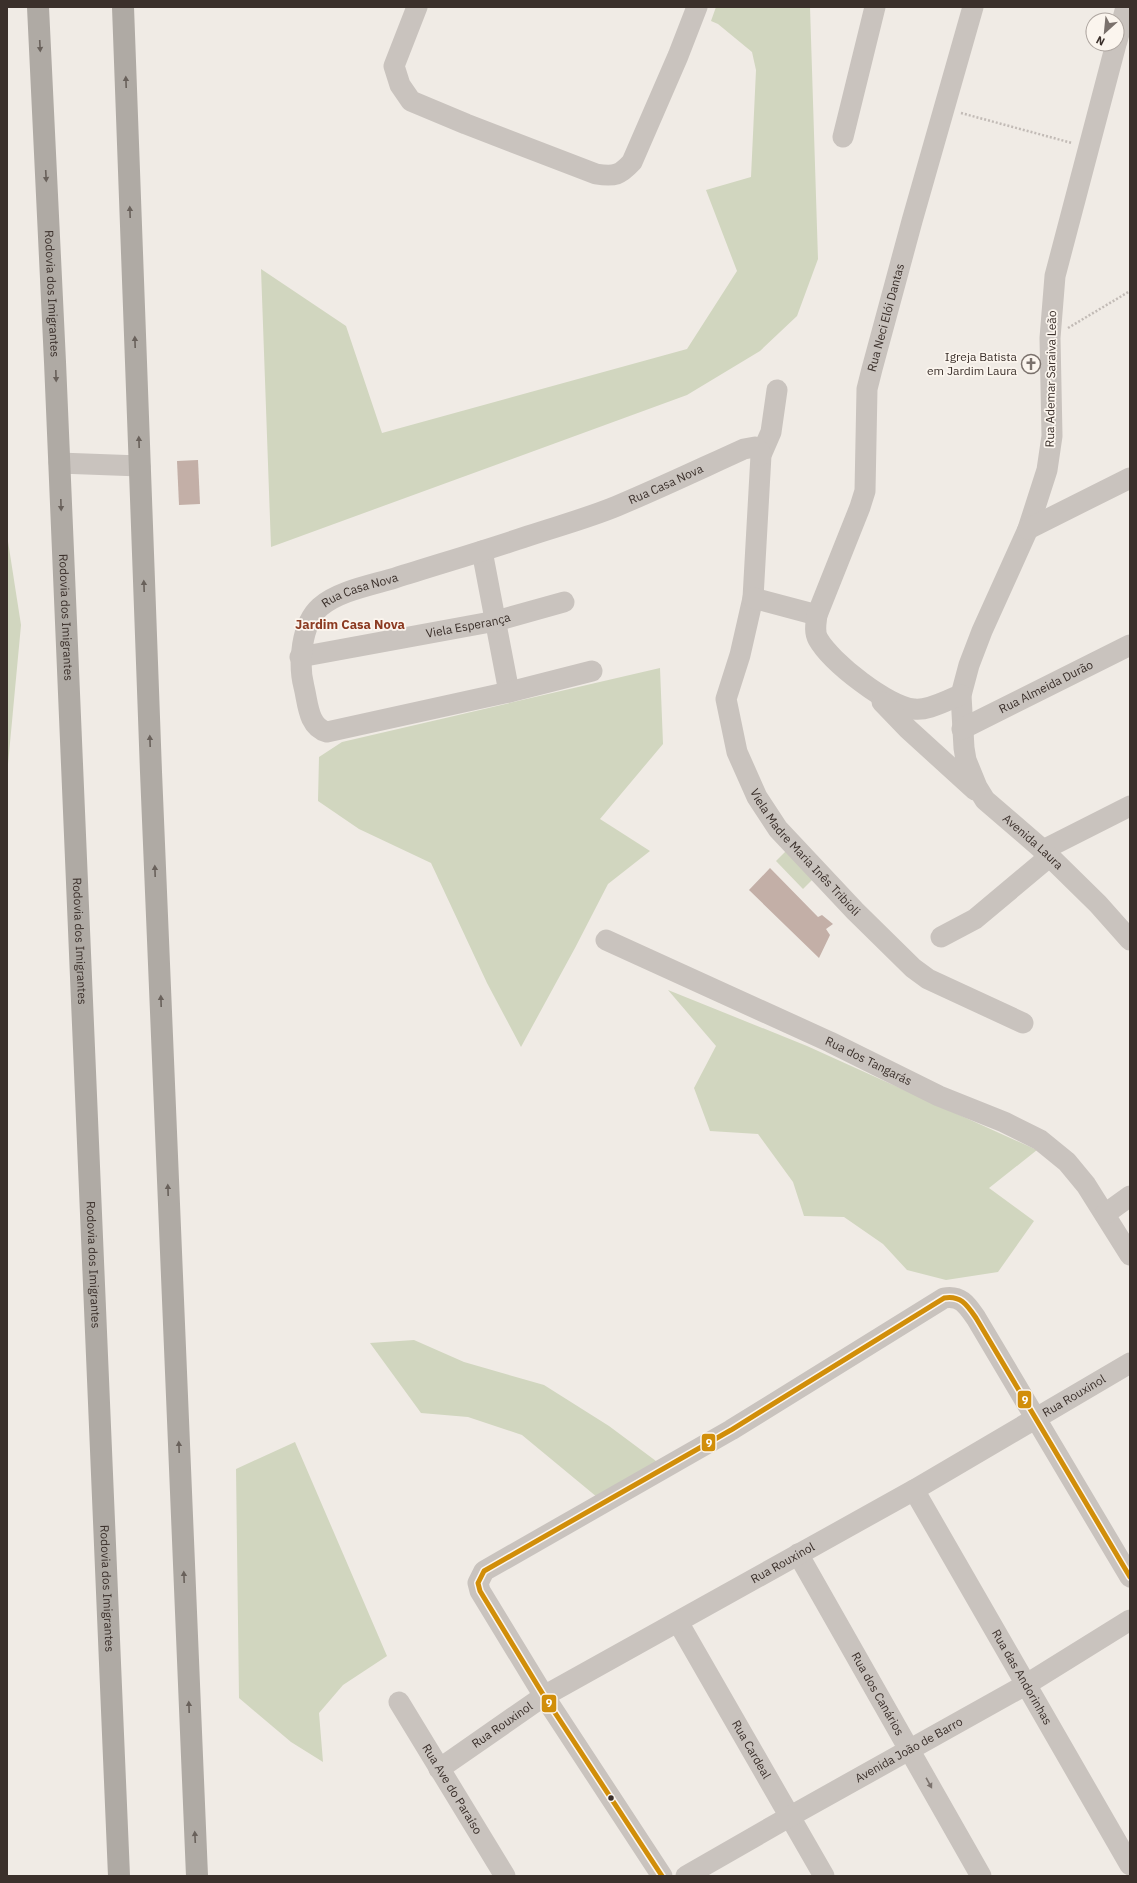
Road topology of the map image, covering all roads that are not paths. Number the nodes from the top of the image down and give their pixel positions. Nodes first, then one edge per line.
1 (38, 7) edge
2 (123, 7) edge
3 (417, 7) edge
4 (697, 7) edge
5 (875, 7) edge
6 (973, 7) edge
7 (1114, 52) edge
8 (843, 137) dead end
9 (777, 390) dead end
10 (761, 455) junction
11 (59, 463) junction
12 (140, 466) junction
13 (1130, 478) edge
14 (1028, 529) junction
15 (482, 551) junction
16 (753, 598) junction
17 (564, 602) dead end
18 (496, 621) junction
19 (816, 622) junction
20 (1130, 645) edge
21 (300, 657) junction
22 (592, 672) dead end
23 (868, 687) junction
24 (509, 692) junction
25 (961, 695) junction
26 (962, 729) junction
27 (985, 800) junction
28 (1130, 806) edge
29 (1046, 854) junction
30 (1123, 924) edge
31 (941, 937) dead end
32 (606, 940) dead end
33 (1130, 940) edge
34 (1023, 1023) dead end
35 (1130, 1196) edge
36 (1105, 1214) junction
37 (1130, 1255) edge
38 (1130, 1363) edge
39 (1036, 1418) junction
40 (914, 1490) junction
41 (798, 1554) junction
42 (1130, 1577) edge
43 (1130, 1620) edge
44 (678, 1622) junction
45 (1027, 1684) junction
46 (544, 1696) junction
47 (399, 1702) dead end
48 (910, 1749) junction
49 (439, 1769) junction
50 (788, 1816) junction
51 (1130, 1865) edge
52 (120, 1876) edge
53 (197, 1876) edge
54 (505, 1876) edge
55 (662, 1876) edge
56 (686, 1876) edge
57 (824, 1876) edge
58 (981, 1876) edge

1 -> 11 highway, Rodovia dos Imigrantes
12 -> 2 highway
3 - 4 street
5 - 8 street
6 - 19 street, Rua Neci Elói Dantas
7 - 14 street, Rua Ademar Saraiva Leão
9 - 10 street
10 - 15 street, Rua Casa Nova
10 - 16 street, Viela Madre Maria Inês Tribioli
11 - 12 street
11 -> 52 highway, Rodovia dos Imigrantes
53 -> 12 highway
13 - 14 street
14 - 25 street, Rua Ademar Saraiva Leão
15 - 18 street
15 - 21 street, Rua Casa Nova
16 - 19 street
16 - 34 street, Viela Madre Maria Inês Tribioli
17 - 18 street, Viela Esperança
18 - 21 street, Viela Esperança
18 - 24 street
19 - 23 street
20 - 26 street, Rua Almeida Durão
21 - 24 street, Rua Casa Nova
22 - 24 street, Rua Casa Nova
23 - 25 street
23 - 27 street
25 - 26 street, Rua Ademar Saraiva Leão
26 - 27 street, Avenida Laura
27 - 29 street, Avenida Laura
28 - 29 street
29 - 30 street, Avenida Laura
29 - 31 street
30 - 33 street, Avenida Laura
32 - 36 street, Rua dos Tangarás
35 - 36 street
36 - 37 street, Rua dos Tangarás
38 - 39 street, Rua Rouxinol
39 - 40 street, Rua Rouxinol
39 - 42 street
39 - 46 street
40 - 41 street, Rua Rouxinol
40 - 45 street, Rua das Andorinhas
41 - 44 street, Rua Rouxinol
41 - 48 street, Rua dos Canários
43 - 45 street, Avenida João de Barro
44 - 46 street, Rua Rouxinol
44 - 50 street, Rua Cardeal
45 - 48 street, Avenida João de Barro
45 - 51 street, Rua das Andorinhas
46 - 49 street, Rua Rouxinol
46 - 55 street
47 - 49 street, Rua Ave do Paraíso
48 - 50 street, Avenida João de Barro
48 -> 58 street, Rua dos Canários
49 - 54 street, Rua Ave do Paraíso
50 - 56 street, Avenida João de Barro
50 - 57 street, Rua Cardeal

